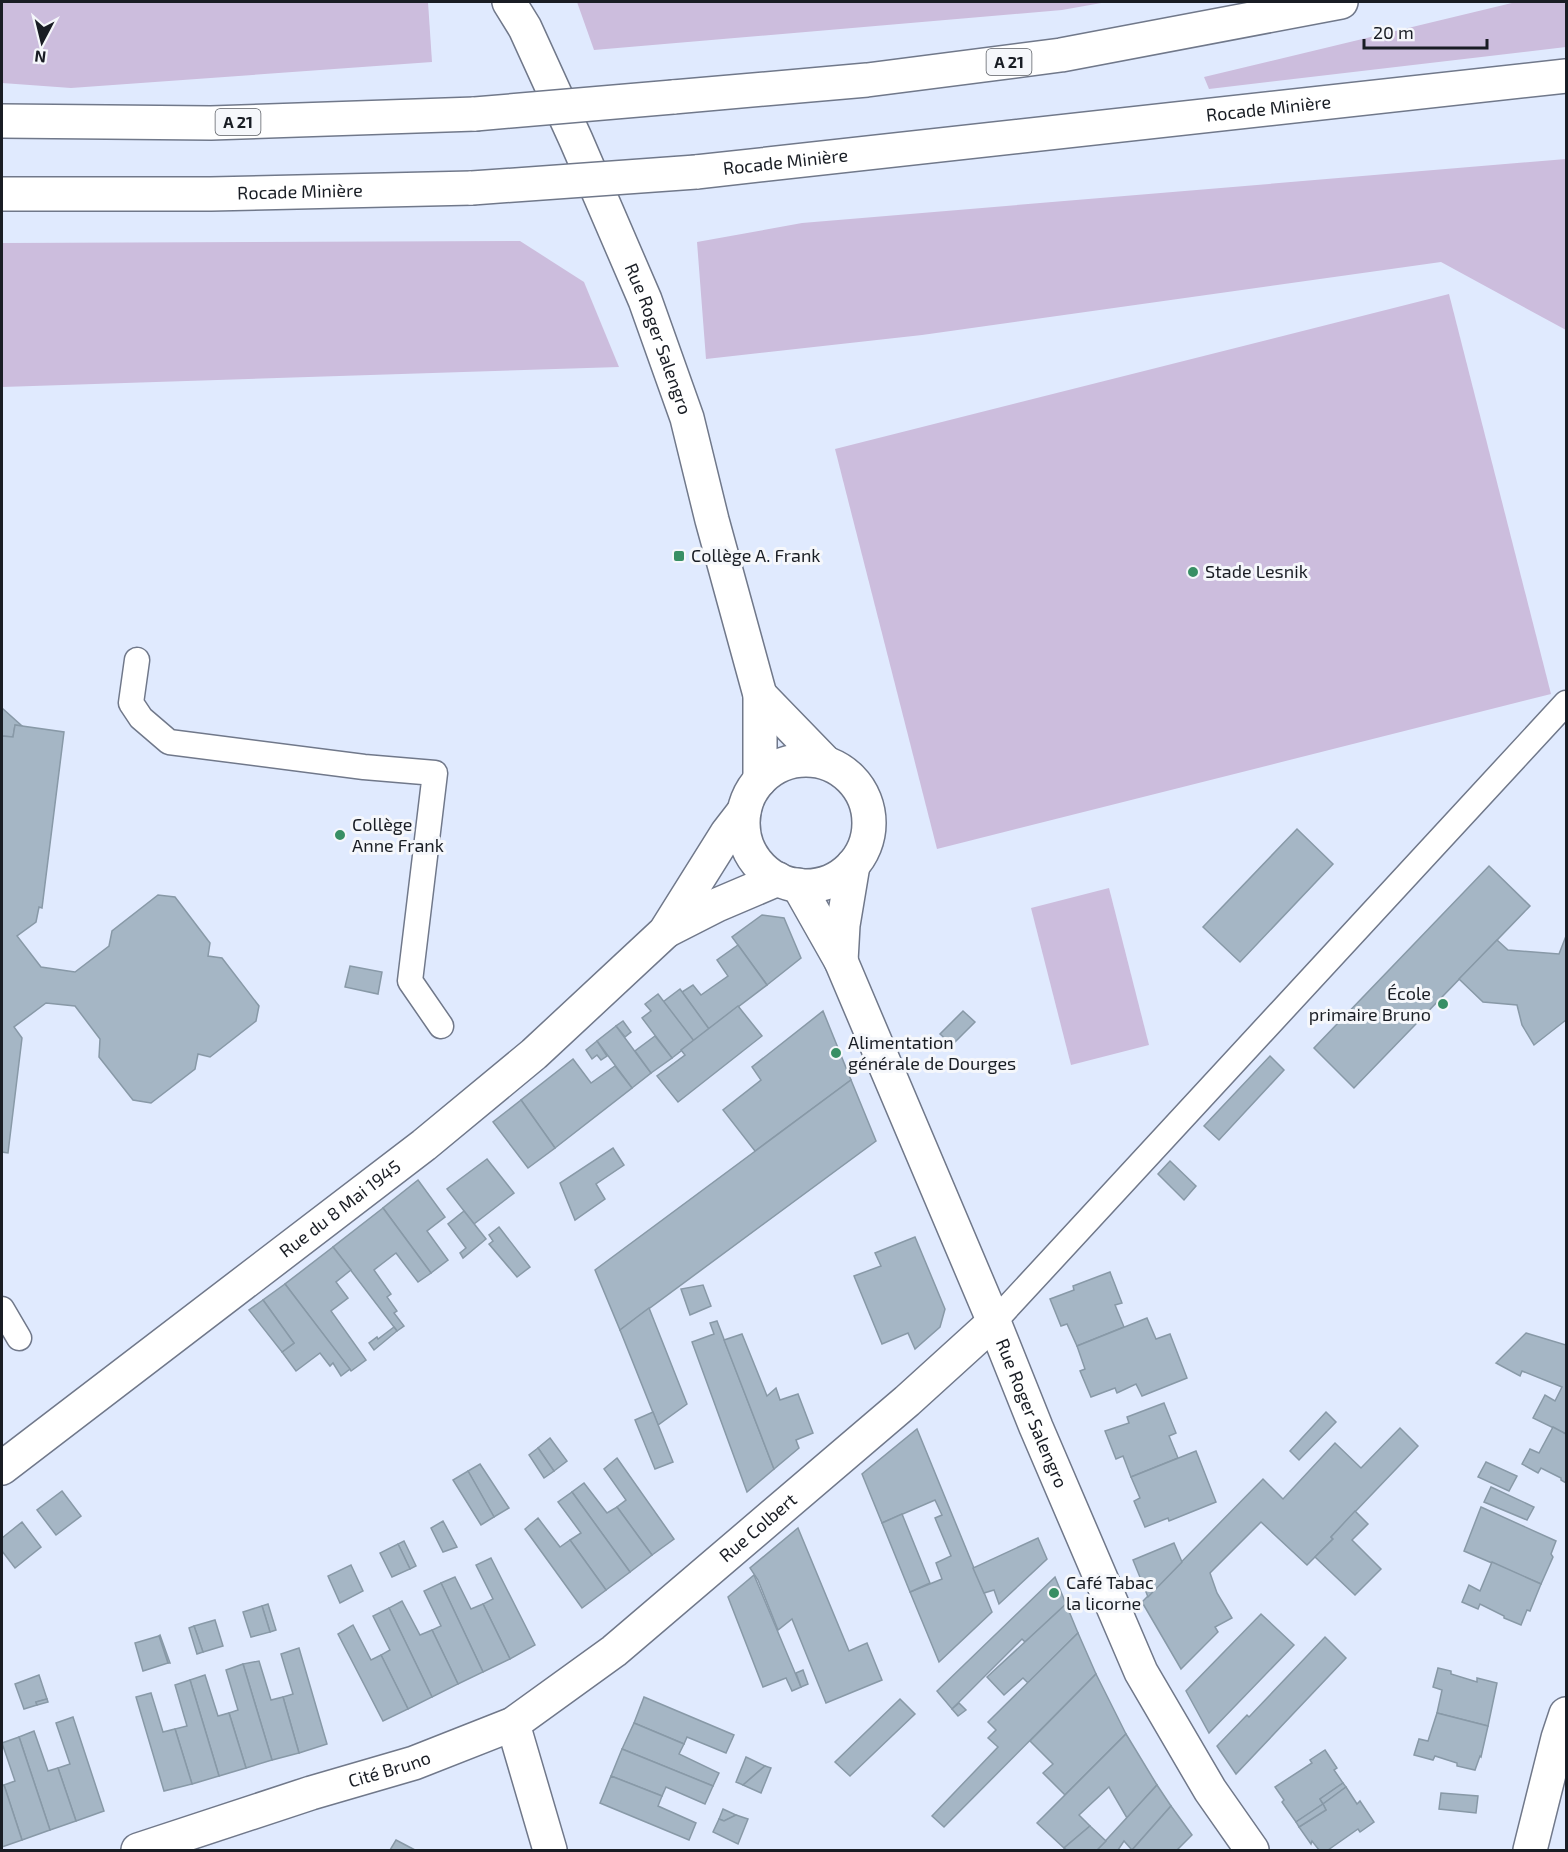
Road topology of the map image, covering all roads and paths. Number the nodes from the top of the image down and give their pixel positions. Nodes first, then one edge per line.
1 (509, 2) edge
2 (1341, 2) edge
3 (1566, 76) edge
4 (1566, 99) edge
5 (1299, 106) junction
6 (2, 121) edge
7 (2, 194) edge
8 (137, 660) dead end
9 (760, 695) junction
10 (1566, 703) edge
11 (825, 762) junction
12 (760, 780) junction
13 (744, 811) junction
14 (853, 865) junction
15 (788, 882) junction
16 (664, 932) junction
17 (841, 961) junction
18 (441, 1026) dead end
19 (2, 1310) edge
20 (994, 1322) junction
21 (19, 1338) dead end
22 (2, 1468) edge
23 (1566, 1714) edge
24 (513, 1724) junction
25 (138, 1851) edge
26 (550, 1851) edge
27 (1252, 1851) edge
28 (1530, 1851) edge

1 - 9 main road, Rue Roger Salengro
2 - 6 main road, A 21, bridge
3 - 5 main road, Rocade Minière
4 - 5 main road
5 - 7 main road, Rocade Minière, bridge
8 - 18 lane
9 - 11 main road, Rue Roger Salengro
9 - 12 main road, Rue Roger Salengro
10 - 20 lane
11 - 12 main road
11 - 14 main road
12 - 13 main road
13 - 15 main road
13 - 16 main road, Rue du 8 Mai 1945
14 - 15 main road
14 - 17 main road, Rue Roger Salengro
15 - 16 main road, Rue du 8 Mai 1945
15 - 17 main road, Rue Roger Salengro
16 - 22 main road, Rue du 8 Mai 1945
17 - 20 main road, Rue Roger Salengro
19 - 21 lane
20 - 24 main road, Rue Colbert
20 - 27 main road, Rue Roger Salengro
23 - 28 main road
24 - 25 main road, Cité Bruno
24 - 26 main road

